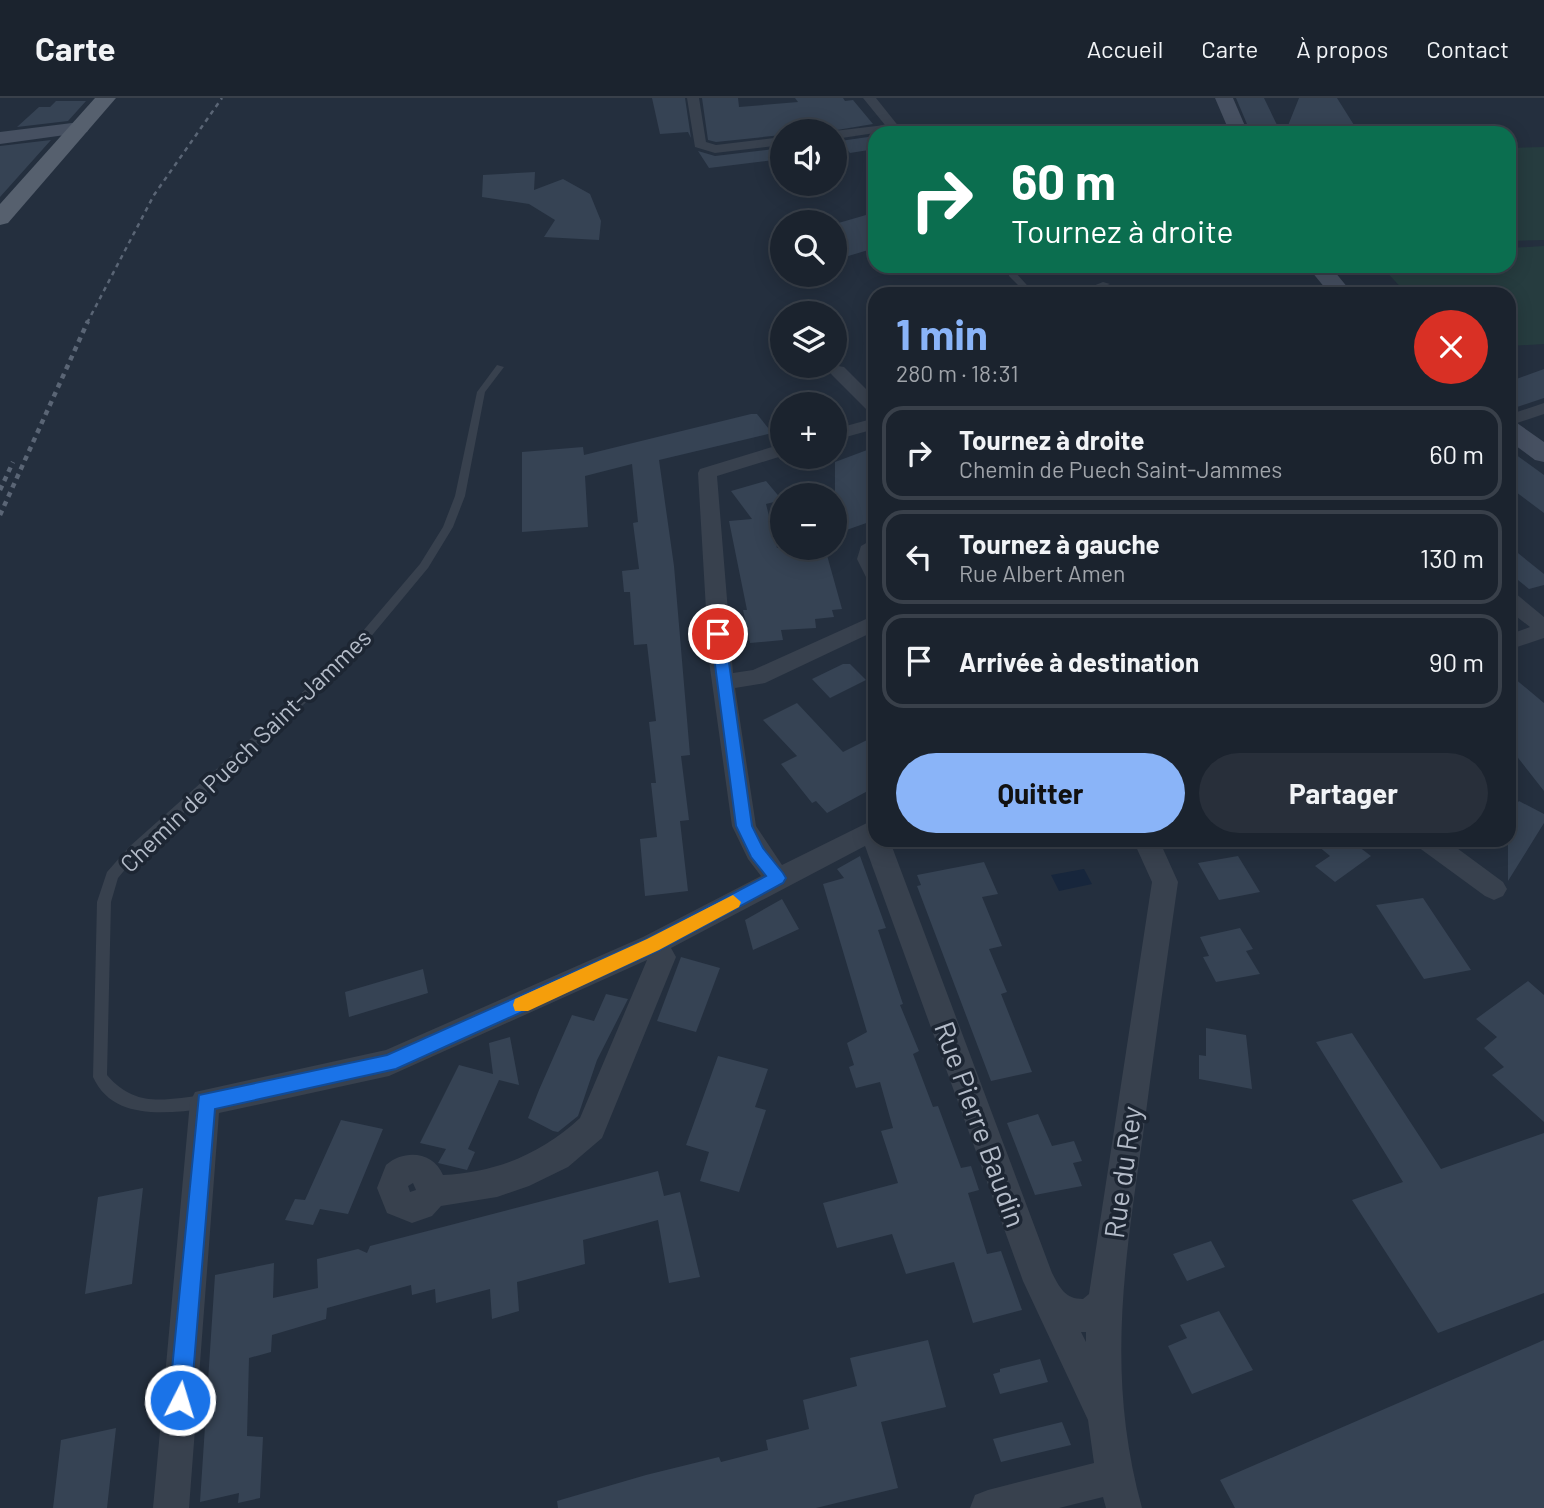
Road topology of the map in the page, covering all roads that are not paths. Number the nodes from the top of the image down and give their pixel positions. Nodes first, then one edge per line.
1 (106, 98) edge
2 (693, 98) edge
3 (869, 98) edge
4 (1224, 98) edge
5 (893, 126) edge
6 (1236, 126) edge
7 (80, 128) junction
8 (868, 132) edge
9 (847, 134) edge
10 (0, 138) edge
11 (770, 142) edge
12 (0, 218) edge
13 (1324, 273) edge
14 (1013, 274) dead end
15 (1106, 284) dead end
16 (1025, 287) edge
17 (1097, 287) edge
18 (1336, 287) edge
19 (500, 367) dead end
20 (845, 378) edge
21 (868, 401) edge
22 (1544, 408) edge
23 (1516, 418) edge
24 (868, 425) edge
25 (847, 431) edge
26 (1516, 434) edge
27 (770, 454) edge
28 (1544, 454) edge
29 (1516, 605) edge
30 (868, 625) edge
31 (1544, 629) edge
32 (1516, 640) edge
33 (725, 682) junction
34 (868, 832) edge
35 (879, 847) edge
36 (1149, 847) edge
37 (1436, 847) edge
38 (778, 878) junction
39 (1494, 890) dead end
40 (653, 944) junction
41 (205, 1102) junction
42 (431, 1191) dead end
43 (1105, 1302) junction
44 (1049, 1303) junction
45 (1102, 1413) junction
46 (1119, 1492) edge
47 (171, 1508) edge
48 (988, 1508) edge

1 - 7 main road
2 - 11 street
3 - 5 street
4 - 6 street
7 - 10 street
7 - 12 main road
8 - 9 street
13 - 18 street
14 - 16 lane
15 - 17 lane
19 - 41 lane, Chemin de Puech Saint-Jammes
20 - 21 street
22 - 23 street
24 - 25 street
26 - 28 street
27 - 33 street
29 - 31 street
30 - 33 street
31 - 32 street
33 - 38 street
34 - 38 street, Chemin de Puech Saint-Jammes
35 - 44 street, Rue Pierre Baudin
36 - 43 street, Rue du Rey
37 - 39 street
38 - 40 street, Chemin de Puech Saint-Jammes
40 - 41 street, Chemin de Puech Saint-Jammes
40 - 42 street
41 - 47 street
43 - 44 street
43 - 45 street, Rue du Rey
44 - 45 street, Rue Pierre Baudin
45 - 46 street, Rue du Rey
46 - 48 street

